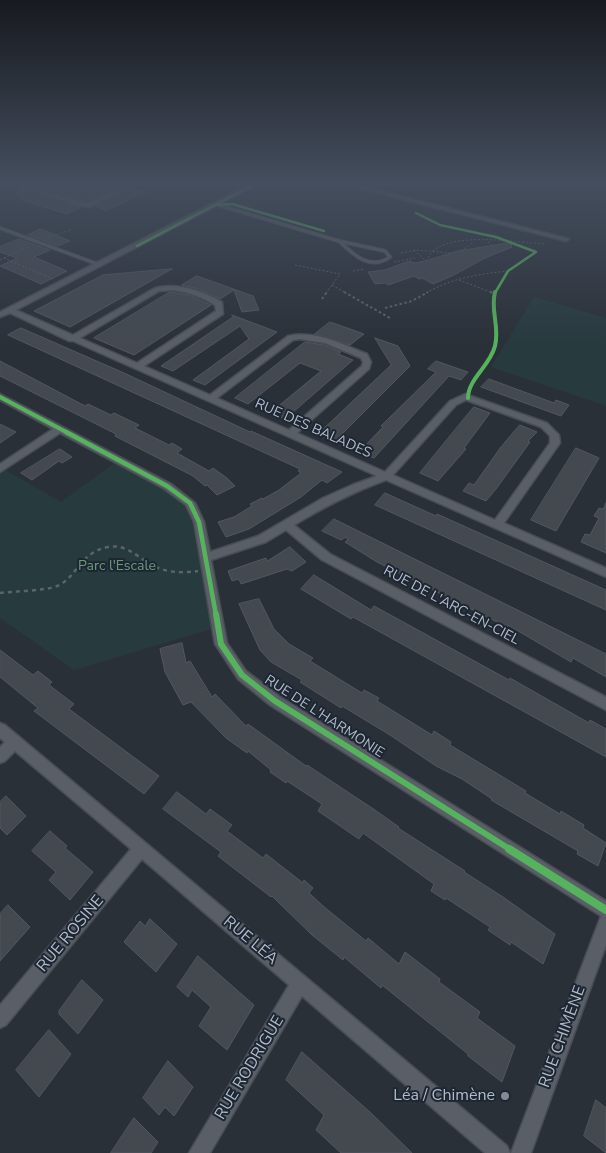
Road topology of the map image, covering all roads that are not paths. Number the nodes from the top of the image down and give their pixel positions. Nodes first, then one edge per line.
1 (24, 237) edge
2 (155, 237) edge
3 (326, 237) edge
4 (557, 237) edge
5 (566, 239) dead end
6 (339, 241) junction
7 (100, 265) junction
8 (10, 310) junction
9 (0, 316) edge
10 (72, 339) junction
11 (138, 366) junction
12 (0, 397) edge
13 (210, 399) junction
14 (60, 430) junction
15 (290, 434) junction
16 (0, 469) edge
17 (387, 476) junction
18 (287, 525) junction
19 (497, 525) junction
20 (206, 558) junction
21 (606, 573) edge
22 (606, 704) edge
23 (0, 729) edge
24 (15, 742) junction
25 (0, 756) edge
26 (141, 849) junction
27 (606, 910) edge
28 (606, 922) edge
29 (300, 984) junction
30 (0, 1019) edge
31 (199, 1153) edge
32 (500, 1153) edge
33 (521, 1153) edge

1 - 7 lane
2 - 7 street
3 - 6 lane
4 - 5 street
6 - 6 lane
7 - 8 street
8 - 9 street
8 - 10 street, RUE DES BALADES
10 - 11 street, RUE DES BALADES
10 - 11 street
11 - 13 street, RUE DES BALADES
12 - 14 street, RUE DE L'HARMONIE
13 - 15 street, RUE DES BALADES
13 - 15 street
14 - 16 street
14 - 20 street, RUE DE L'HARMONIE
15 - 17 street, RUE DES BALADES
17 - 18 street
17 - 19 street, RUE DES BALADES
17 - 19 street
18 - 20 street
18 - 22 street, RUE DE L'ARC-EN-CIEL
19 - 21 street, RUE DES BALADES
20 - 27 street, RUE DE L'HARMONIE
23 - 24 street, RUE LÉA
24 - 25 street
24 - 26 street, RUE LÉA
26 - 29 street, RUE LÉA
26 - 30 street, RUE ROSINE
28 - 33 street, RUE CHIMÈNE
29 - 31 street, RUE RODRIGUE
29 - 32 street, RUE LÉA

